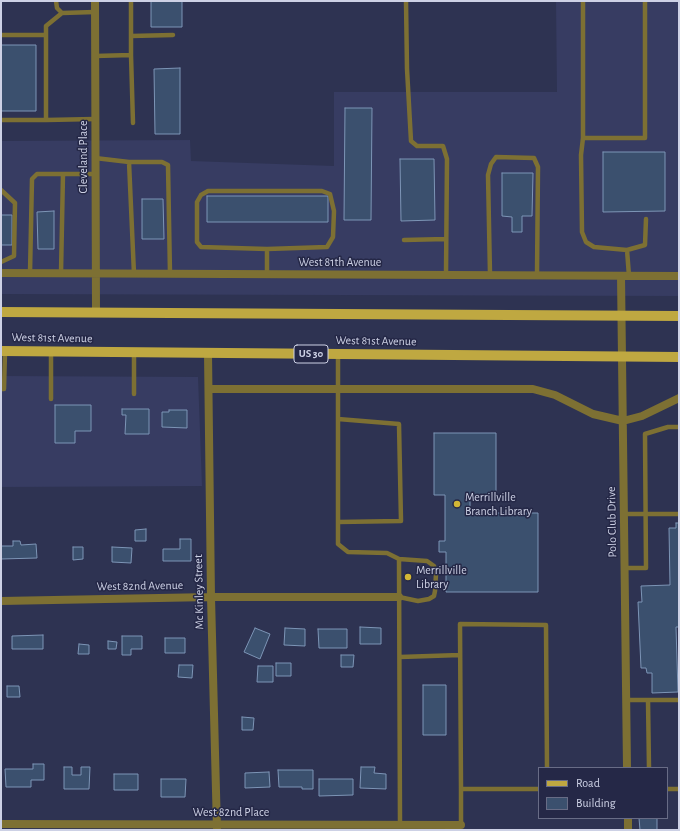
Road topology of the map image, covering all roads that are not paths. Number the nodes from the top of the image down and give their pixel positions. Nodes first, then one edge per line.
1 (56, 1) edge
2 (95, 1) edge
3 (131, 1) edge
4 (406, 1) edge
5 (583, 1) edge
6 (645, 1) edge
7 (95, 12) junction
8 (62, 13) junction
9 (1, 35) edge
10 (45, 35) junction
11 (173, 35) dead end
12 (131, 36) junction
13 (131, 55) junction
14 (95, 56) junction
15 (95, 119) junction
16 (1, 120) edge
17 (46, 120) junction
18 (133, 123) dead end
19 (583, 138) junction
20 (95, 158) junction
21 (129, 162) junction
22 (63, 174) junction
23 (95, 174) junction
24 (1, 190) edge
25 (646, 219) dead end
26 (446, 239) junction
27 (404, 240) dead end
28 (267, 249) junction
29 (627, 250) junction
30 (1, 262) edge
31 (1, 268) edge
32 (1, 273) edge
33 (30, 273) junction
34 (61, 273) junction
35 (96, 274) junction
36 (134, 274) junction
37 (170, 274) junction
38 (446, 274) junction
39 (490, 274) junction
40 (267, 275) junction
41 (537, 275) junction
42 (625, 276) junction
43 (679, 276) edge
44 (1, 312) edge
45 (96, 313) junction
46 (622, 315) junction
47 (679, 316) edge
48 (3, 351) edge
49 (51, 351) junction
50 (134, 352) junction
51 (208, 353) junction
52 (338, 354) junction
53 (622, 356) junction
54 (679, 357) edge
55 (339, 388) junction
56 (1, 389) edge
57 (209, 389) junction
58 (134, 394) dead end
59 (679, 398) edge
60 (51, 399) dead end
61 (338, 419) junction
62 (623, 420) junction
63 (679, 427) edge
64 (624, 514) junction
65 (646, 514) junction
66 (679, 514) edge
67 (338, 522) junction
68 (399, 559) junction
69 (625, 568) junction
70 (211, 597) junction
71 (399, 597) junction
72 (1, 601) edge
73 (460, 655) junction
74 (400, 656) junction
75 (626, 700) junction
76 (648, 700) junction
77 (679, 700) edge
78 (547, 767) edge
79 (627, 767) edge
80 (648, 767) edge
81 (461, 789) junction
82 (538, 789) edge
83 (668, 789) edge
84 (679, 789) edge
85 (628, 819) edge
86 (1, 824) edge
87 (461, 824) joint
88 (400, 825) junction
89 (217, 827) edge
90 (628, 830) edge

1 - 8 lane
2 - 7 street, Cleveland Place
3 - 12 lane
4 - 26 lane
5 - 19 lane
6 - 19 lane
7 - 8 lane
7 - 14 street, Cleveland Place
8 - 10 lane
9 - 10 lane
10 - 17 lane
11 - 12 lane
12 - 13 lane
13 - 14 lane
13 - 18 lane
14 - 15 street, Cleveland Place
15 - 17 lane
15 - 20 street, Cleveland Place
16 - 17 lane
19 - 29 lane
20 - 21 lane
20 - 23 street, Cleveland Place
21 - 36 lane
21 - 37 lane
22 - 23 lane
22 - 33 lane
22 - 34 lane
23 - 35 street, Cleveland Place
24 - 30 lane
25 - 29 lane
26 - 27 lane
26 - 38 lane
28 - 28 lane
28 - 40 lane
29 - 42 lane
31 - 32 lane
32 - 33 street, West 81th Avenue
33 - 34 street, West 81th Avenue
34 - 35 street, West 81th Avenue
35 - 36 street, West 81th Avenue
35 - 45 street, Cleveland Place
36 - 37 street, West 81th Avenue
37 - 40 street, West 81th Avenue
38 - 39 street, West 81th Avenue
38 - 40 street, West 81th Avenue
39 - 41 street, West 81th Avenue
39 - 41 lane
41 - 42 street, West 81th Avenue
42 - 43 street, West 81th Avenue
42 - 46 street, Polo Club Drive
44 - 45 main road, West 81st Avenue
45 - 46 main road, West 81st Avenue
46 - 47 main road, West 81st Avenue
46 - 53 street, Polo Club Drive
48 - 49 main road, West 81st Avenue / US 30
48 - 56 lane
49 - 50 main road, West 81st Avenue / US 30
49 - 60 lane
50 - 51 main road, West 81st Avenue / US 30
50 - 58 lane
51 - 52 main road, West 81st Avenue / US 30
51 - 57 street, Mc Kinley Street
52 - 53 main road, West 81st Avenue / US 30
52 - 55 lane
53 - 54 main road, West 81st Avenue / US 30
53 - 62 street, Polo Club Drive
55 - 57 street
55 - 61 lane
55 - 62 street
57 - 70 street, Mc Kinley Street
59 - 62 street
61 - 67 lane
61 - 67 lane
62 - 64 street, Polo Club Drive
63 - 65 lane
64 - 65 lane
64 - 69 street, Polo Club Drive
65 - 66 lane
65 - 69 lane
67 - 68 lane
68 - 71 lane
68 - 71 lane
69 - 75 street, Polo Club Drive
70 - 71 street, West 82nd Avenue
70 - 72 street, West 82nd Avenue
70 - 89 street, Mc Kinley Street
71 - 74 lane
73 - 74 lane
73 - 78 lane
73 - 81 lane
74 - 88 lane
75 - 76 lane
75 - 79 street, Polo Club Drive
76 - 77 lane
76 - 80 lane
81 - 82 lane
81 - 87 lane
83 - 84 lane
85 - 90 street
86 - 89 street, West 82nd Place
87 - 88 street, West 82nd Place
88 - 89 street, West 82nd Place

